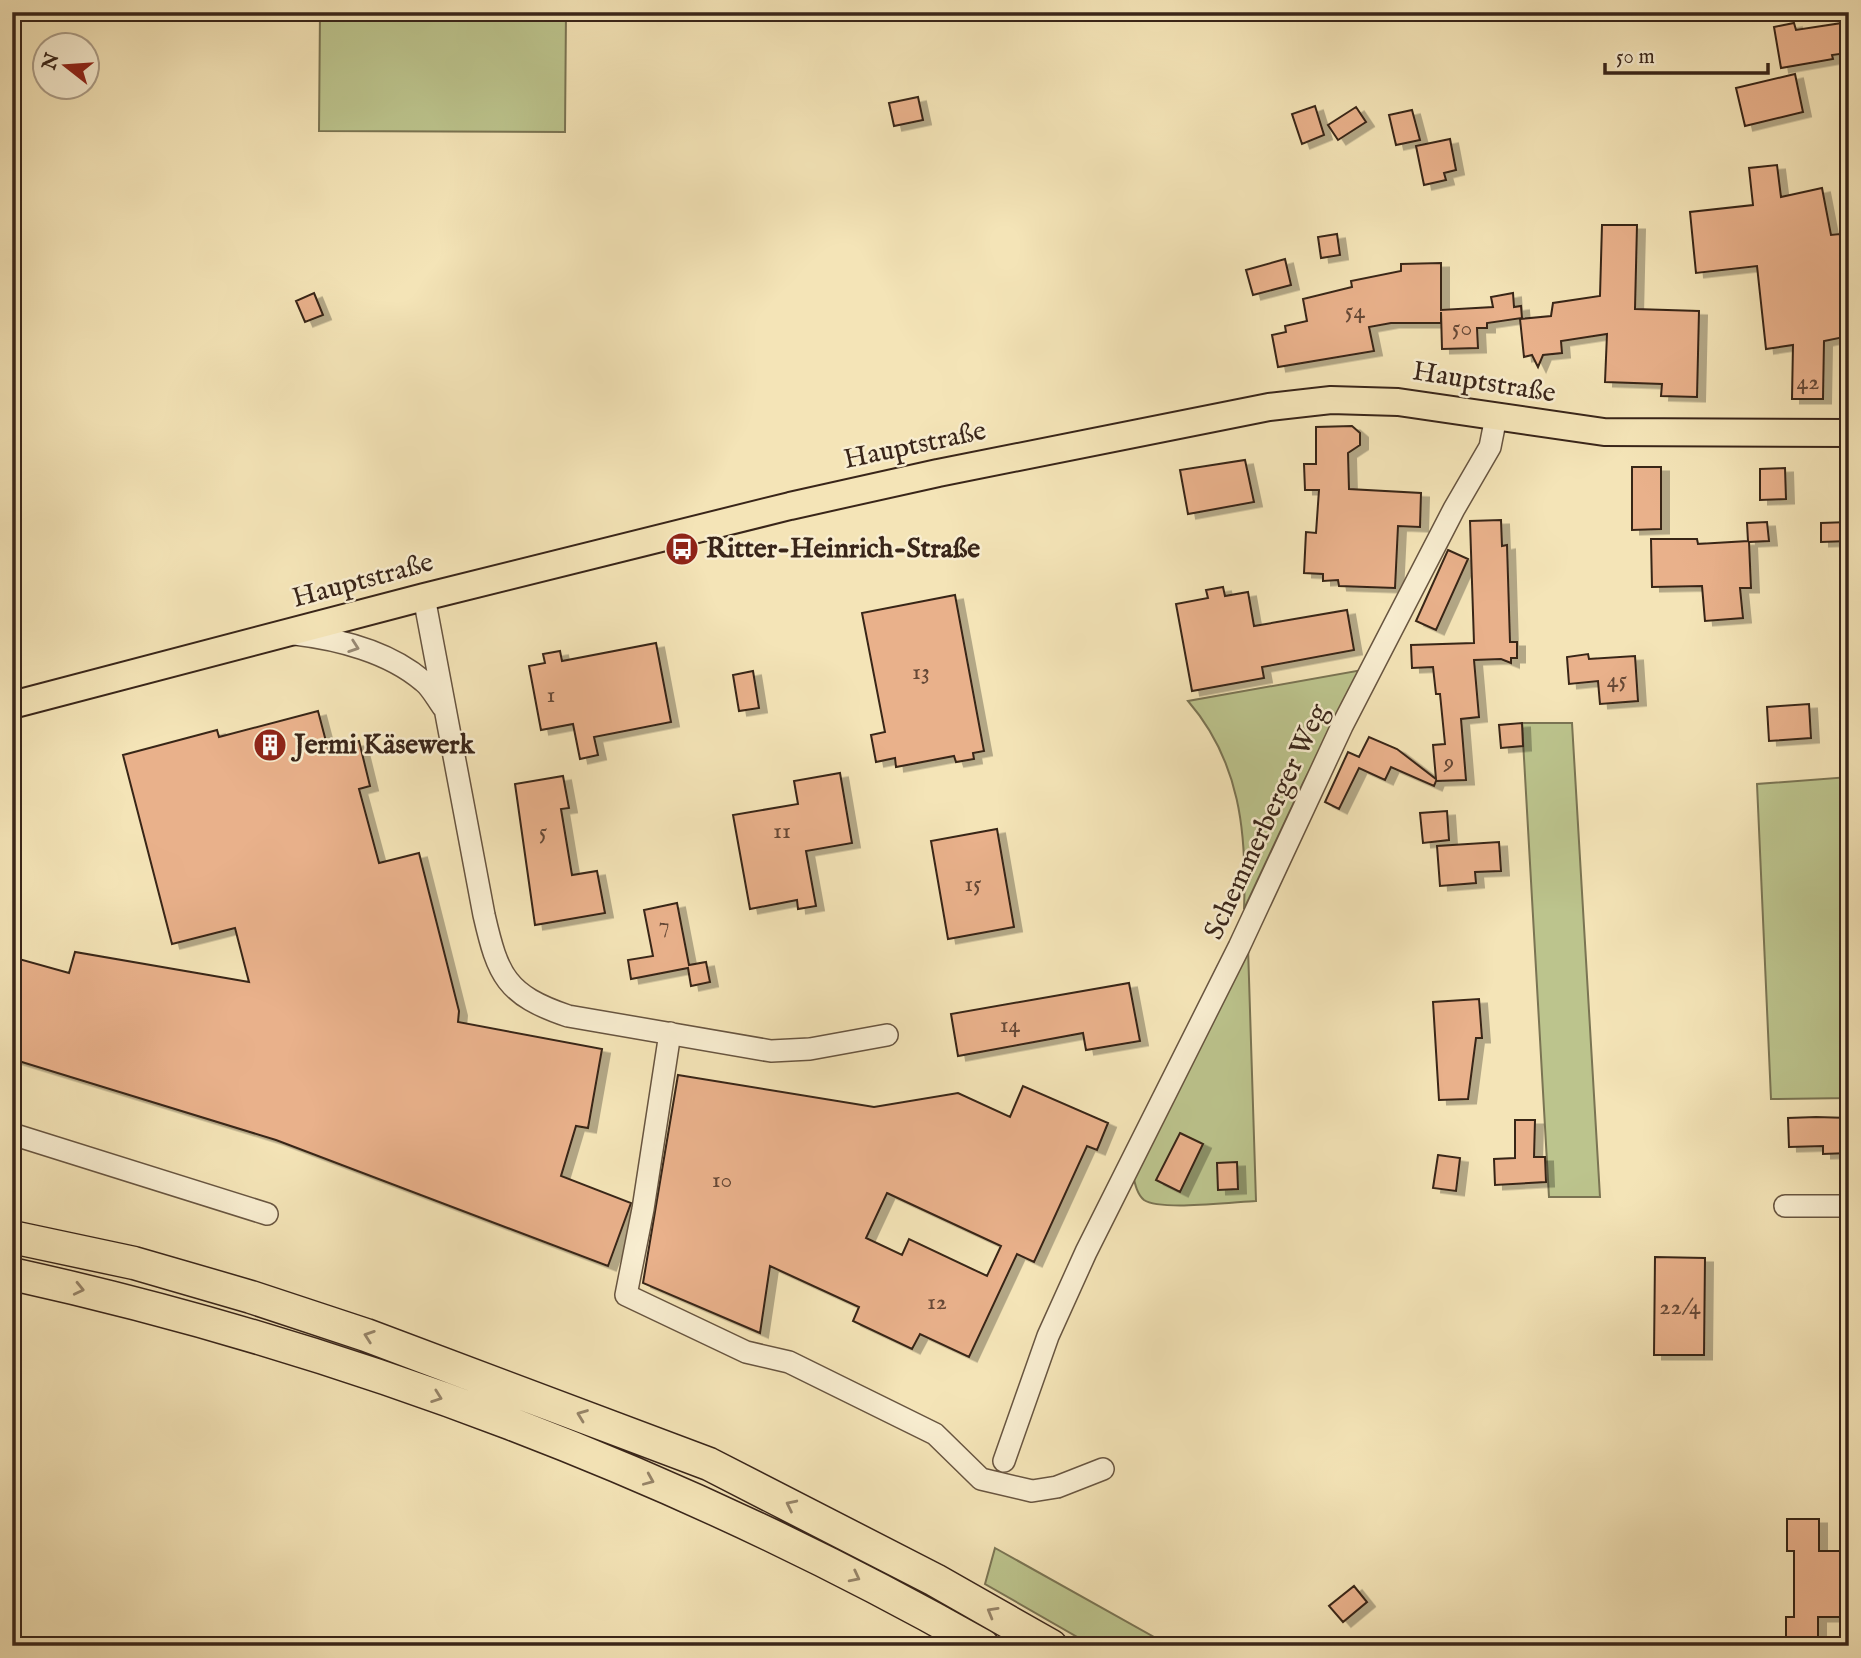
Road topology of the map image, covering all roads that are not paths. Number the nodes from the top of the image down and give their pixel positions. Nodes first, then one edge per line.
1 (1496, 417) junction
2 (1849, 433) edge
3 (424, 597) junction
4 (288, 633) junction
5 (12, 705) edge
6 (446, 711) junction
7 (670, 1033) junction
8 (887, 1035) dead end
9 (12, 1134) edge
10 (1785, 1206) dead end
11 (1849, 1206) edge
12 (267, 1214) dead end
13 (12, 1237) edge
14 (12, 1274) edge
15 (1004, 1461) dead end
16 (1103, 1469) dead end
17 (983, 1646) edge
18 (1051, 1646) edge

1 - 2 main road, Hauptstraße
1 - 3 main road, Hauptstraße
1 - 15 street, Schemmerberger Weg
3 - 4 main road, Hauptstraße
3 - 6 street
4 - 5 main road, Hauptstraße
4 -> 6 street
6 - 7 street
7 - 8 street
7 - 16 street
9 - 12 street
10 - 11 street
18 -> 13 highway
14 -> 17 highway

